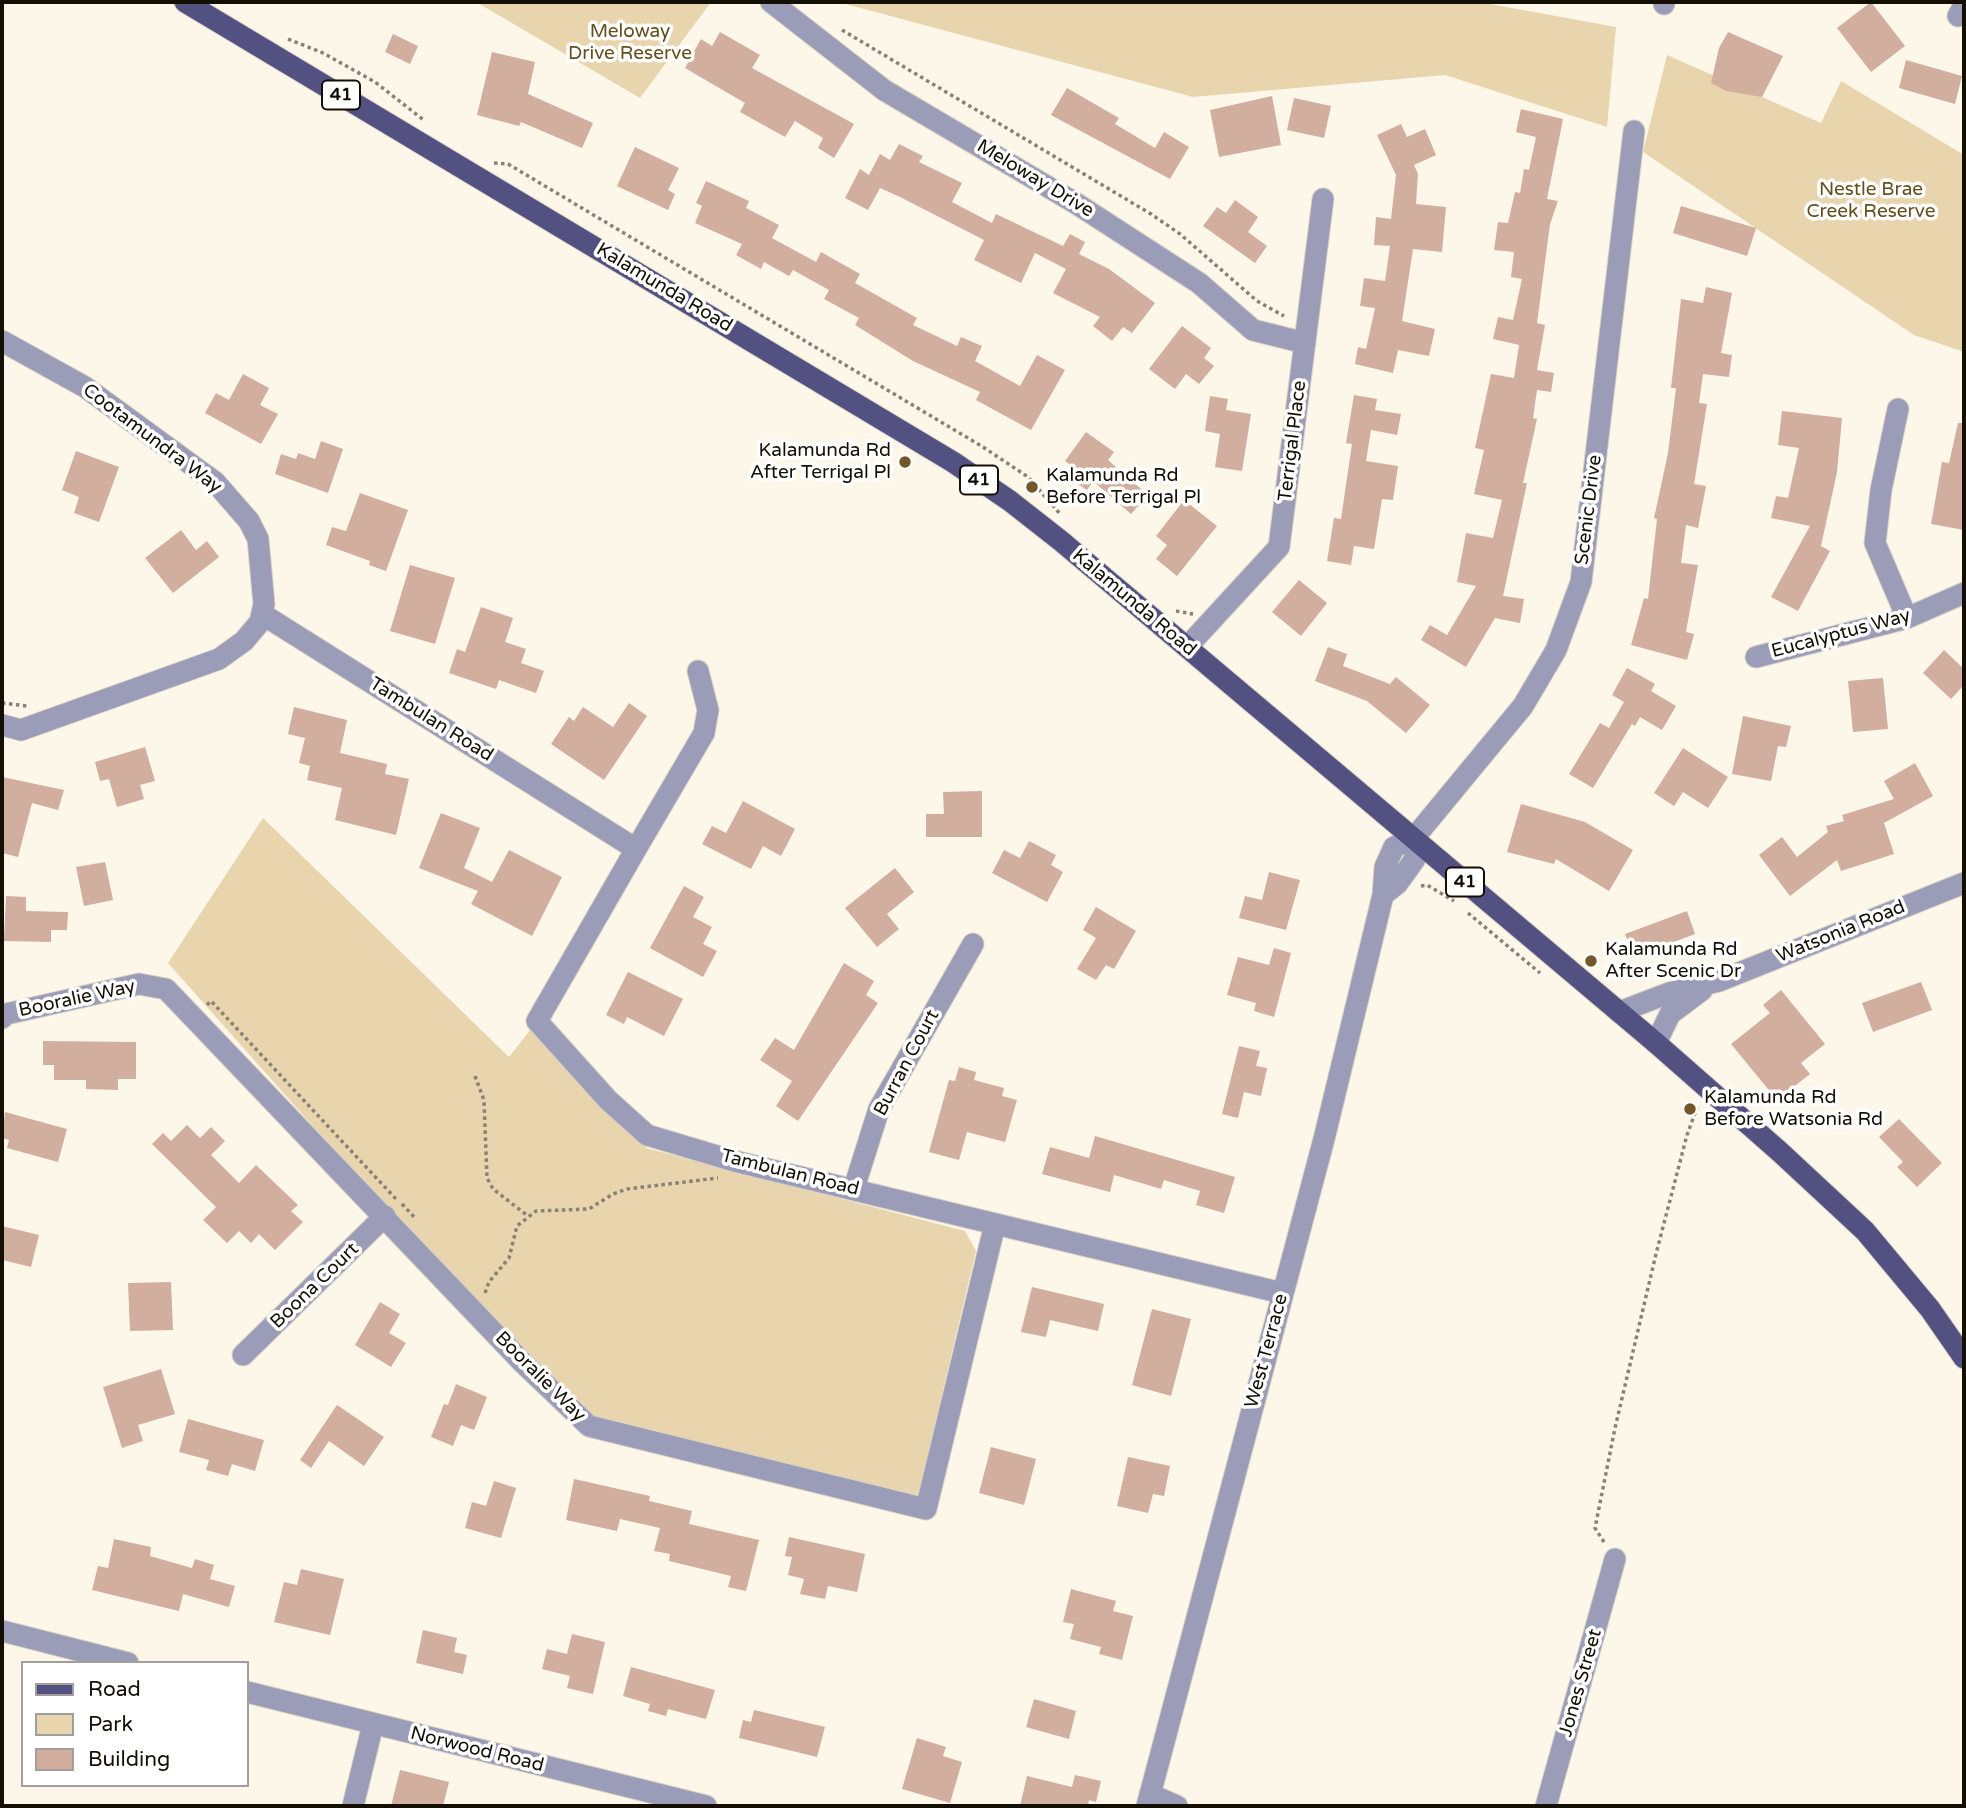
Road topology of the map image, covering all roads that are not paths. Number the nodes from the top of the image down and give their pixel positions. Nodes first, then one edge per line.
1 (185, 2) edge
2 (771, 2) edge
3 (1634, 131) dead end
4 (1323, 199) dead end
5 (1306, 336) junction
6 (2, 341) edge
7 (1898, 409) dead end
8 (1964, 593) edge
9 (262, 614) junction
10 (1907, 618) junction
11 (1187, 647) junction
12 (1756, 657) dead end
13 (698, 671) dead end
14 (2, 725) edge
15 (1414, 838) junction
16 (636, 849) junction
17 (1964, 883) edge
18 (973, 944) dead end
19 (1719, 981) junction
20 (1619, 1012) junction
21 (2, 1018) edge
22 (1656, 1043) junction
23 (854, 1188) junction
24 (386, 1216) junction
25 (995, 1224) junction
26 (1282, 1293) junction
27 (243, 1355) dead end
28 (1964, 1358) edge
29 (1615, 1559) road end
30 (2, 1631) edge
31 (120, 1661) edge
32 (248, 1692) edge
33 (373, 1724) junction
34 (1148, 1800) edge
35 (353, 1806) edge
36 (706, 1806) edge
37 (1177, 1806) edge
38 (1546, 1806) edge

1 - 11 main road, Kalamunda Road / 41
2 - 5 street, Meloway Drive
3 - 15 street, Scenic Drive
4 - 5 street, Terrigal Place
5 - 11 street, Terrigal Place
6 - 9 street, Cootamundra Way
7 - 10 street
8 - 10 street, Eucalyptus Way
9 - 14 street
9 - 16 street, Tambulan Road
10 - 12 street, Eucalyptus Way
11 - 15 main road, Kalamunda Road / 41
13 - 16 street, Tambulan Road
15 - 20 main road, Kalamunda Road / 41
15 - 26 street, West Terrace
16 - 23 street, Tambulan Road
17 - 19 street, Watsonia Road
18 - 23 street, Burran Court
19 - 20 street, Watsonia Road
19 - 22 street, Watsonia Road
20 - 22 main road, Kalamunda Road / 41
21 - 24 street, Booralie Way
22 - 28 main road, Kalamunda Road / 41
23 - 25 street, Tambulan Road
24 - 25 street, Booralie Way
24 - 27 street, Boona Court
25 - 26 street, Tambulan Road
26 - 34 street, West Terrace
29 - 38 street, Jones Street
30 - 31 street
32 - 33 street, Norwood Road
33 - 35 street
33 - 36 street, Norwood Road
34 - 37 street

